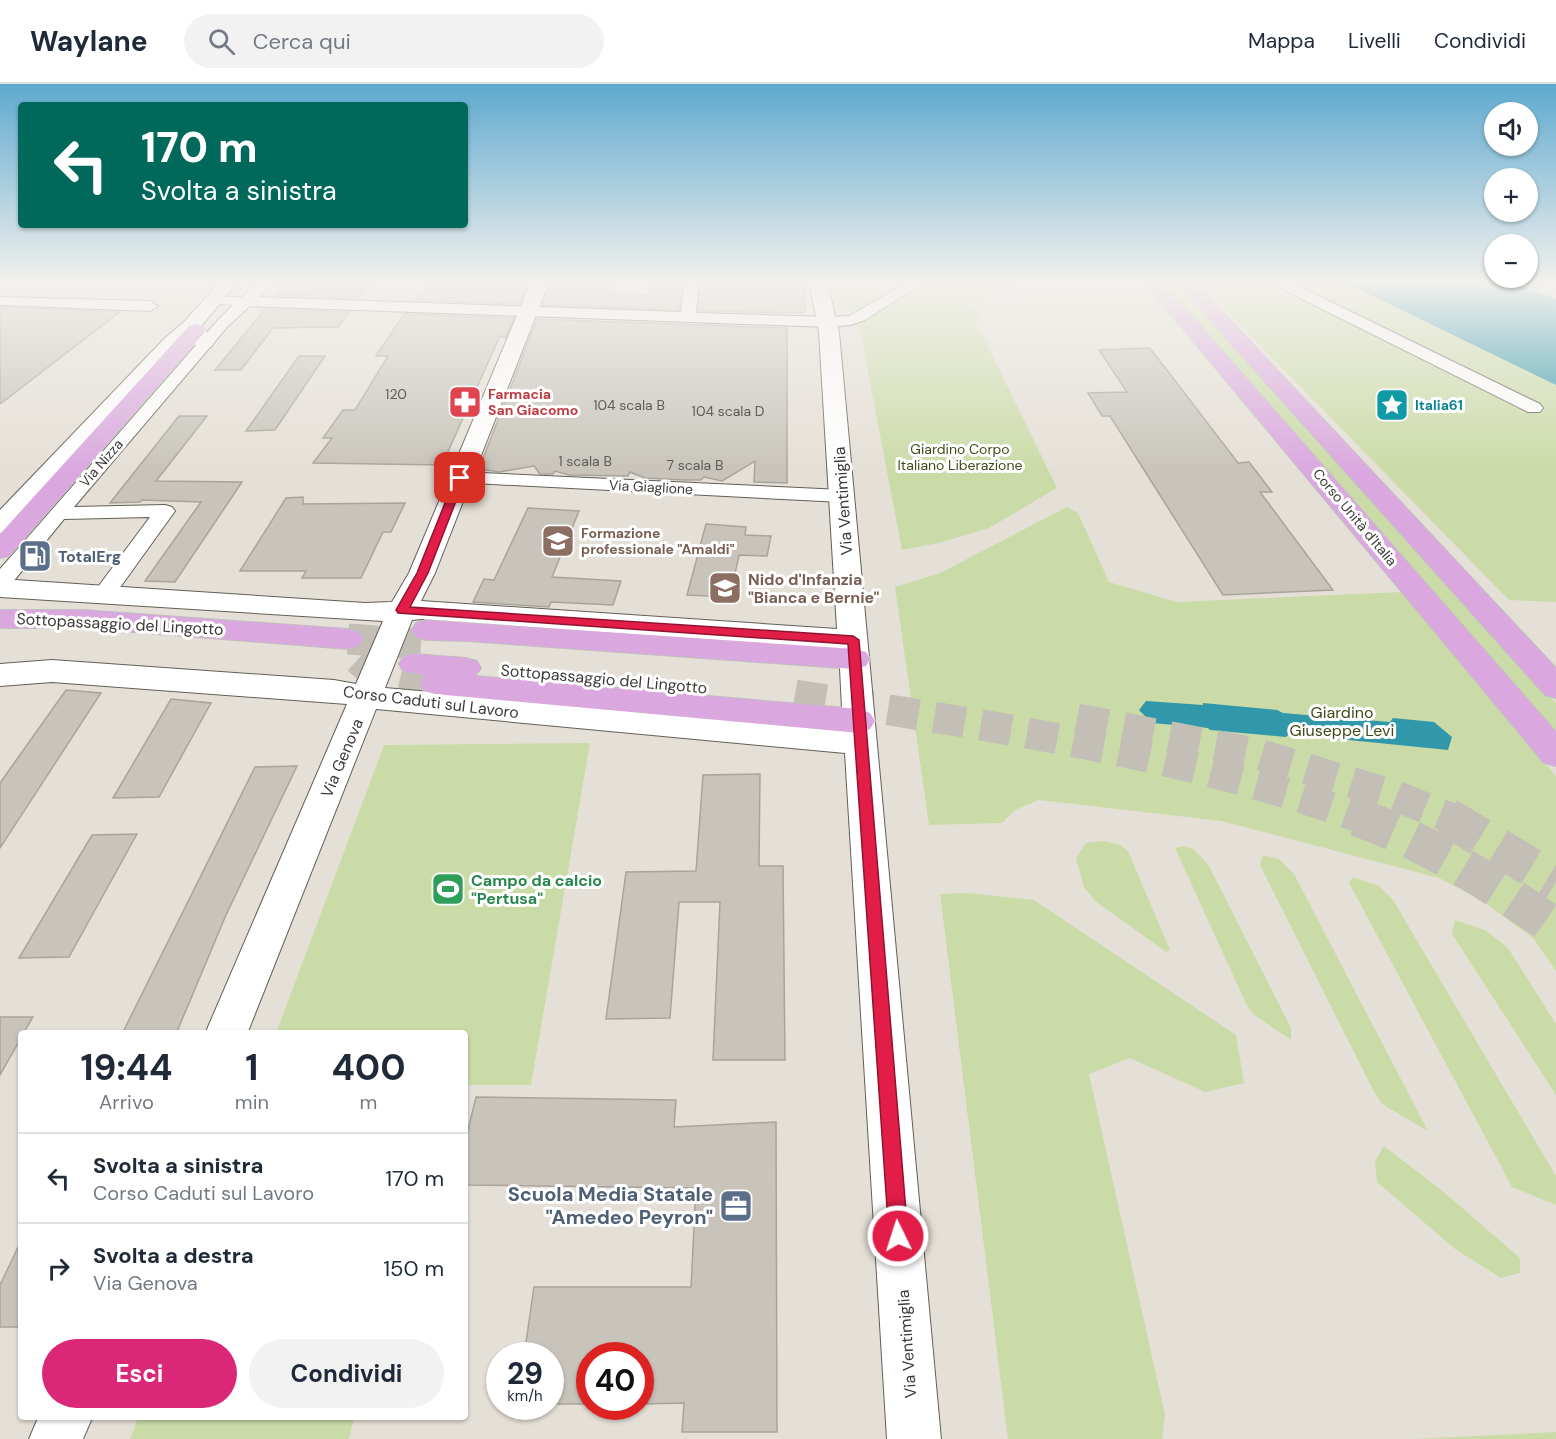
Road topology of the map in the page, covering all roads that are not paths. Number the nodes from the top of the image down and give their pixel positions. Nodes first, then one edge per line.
1 (169, 345) edge
2 (186, 345) edge
3 (188, 345) edge
4 (514, 345) edge
5 (830, 345) edge
6 (1207, 345) edge
7 (1243, 345) edge
8 (1407, 345) edge
9 (1534, 408) dead end
10 (460, 478) junction
11 (842, 496) junction
12 (58, 513) junction
13 (0, 525) edge
14 (0, 550) edge
15 (0, 583) edge
16 (0, 588) edge
17 (103, 596) junction
18 (402, 610) junction
19 (0, 619) edge
20 (0, 638) edge
21 (854, 650) junction
22 (424, 655) junction
23 (0, 675) edge
24 (795, 685) tunnel mouth
25 (1556, 687) edge
26 (368, 695) junction
27 (860, 731) junction
28 (1556, 754) edge
29 (228, 1030) edge
30 (63, 1420) edge
31 (56, 1439) edge
32 (914, 1439) edge

1 - 13 street, Via Nizza
2 - 14 main road
3 - 12 street, Via Nizza
4 - 10 street, Via Genova
5 - 11 street, Via Ventimiglia
6 - 28 main road, Corso Unità d'Italia
7 - 25 main road, Corso Unità d'Italia
8 - 9 street
10 - 11 street, Via Giaglione
10 - 18 street, Via Genova
11 - 21 street, Via Ventimiglia
12 - 15 street, Via Nizza
12 - 17 street
16 - 17 street
17 - 18 street
18 - 21 street
18 - 26 street, Via Genova
19 - 20 main road, Sottopassaggio del Lingotto
21 - 22 main road
21 - 27 street, Via Ventimiglia
22 - 24 main road, Sottopassaggio del Lingotto
22 - 27 main road
23 - 26 street, Corso Caduti sul Lavoro
26 - 27 street, Corso Caduti sul Lavoro
26 - 29 street, Via Genova
27 - 32 street, Via Ventimiglia
30 - 31 street

